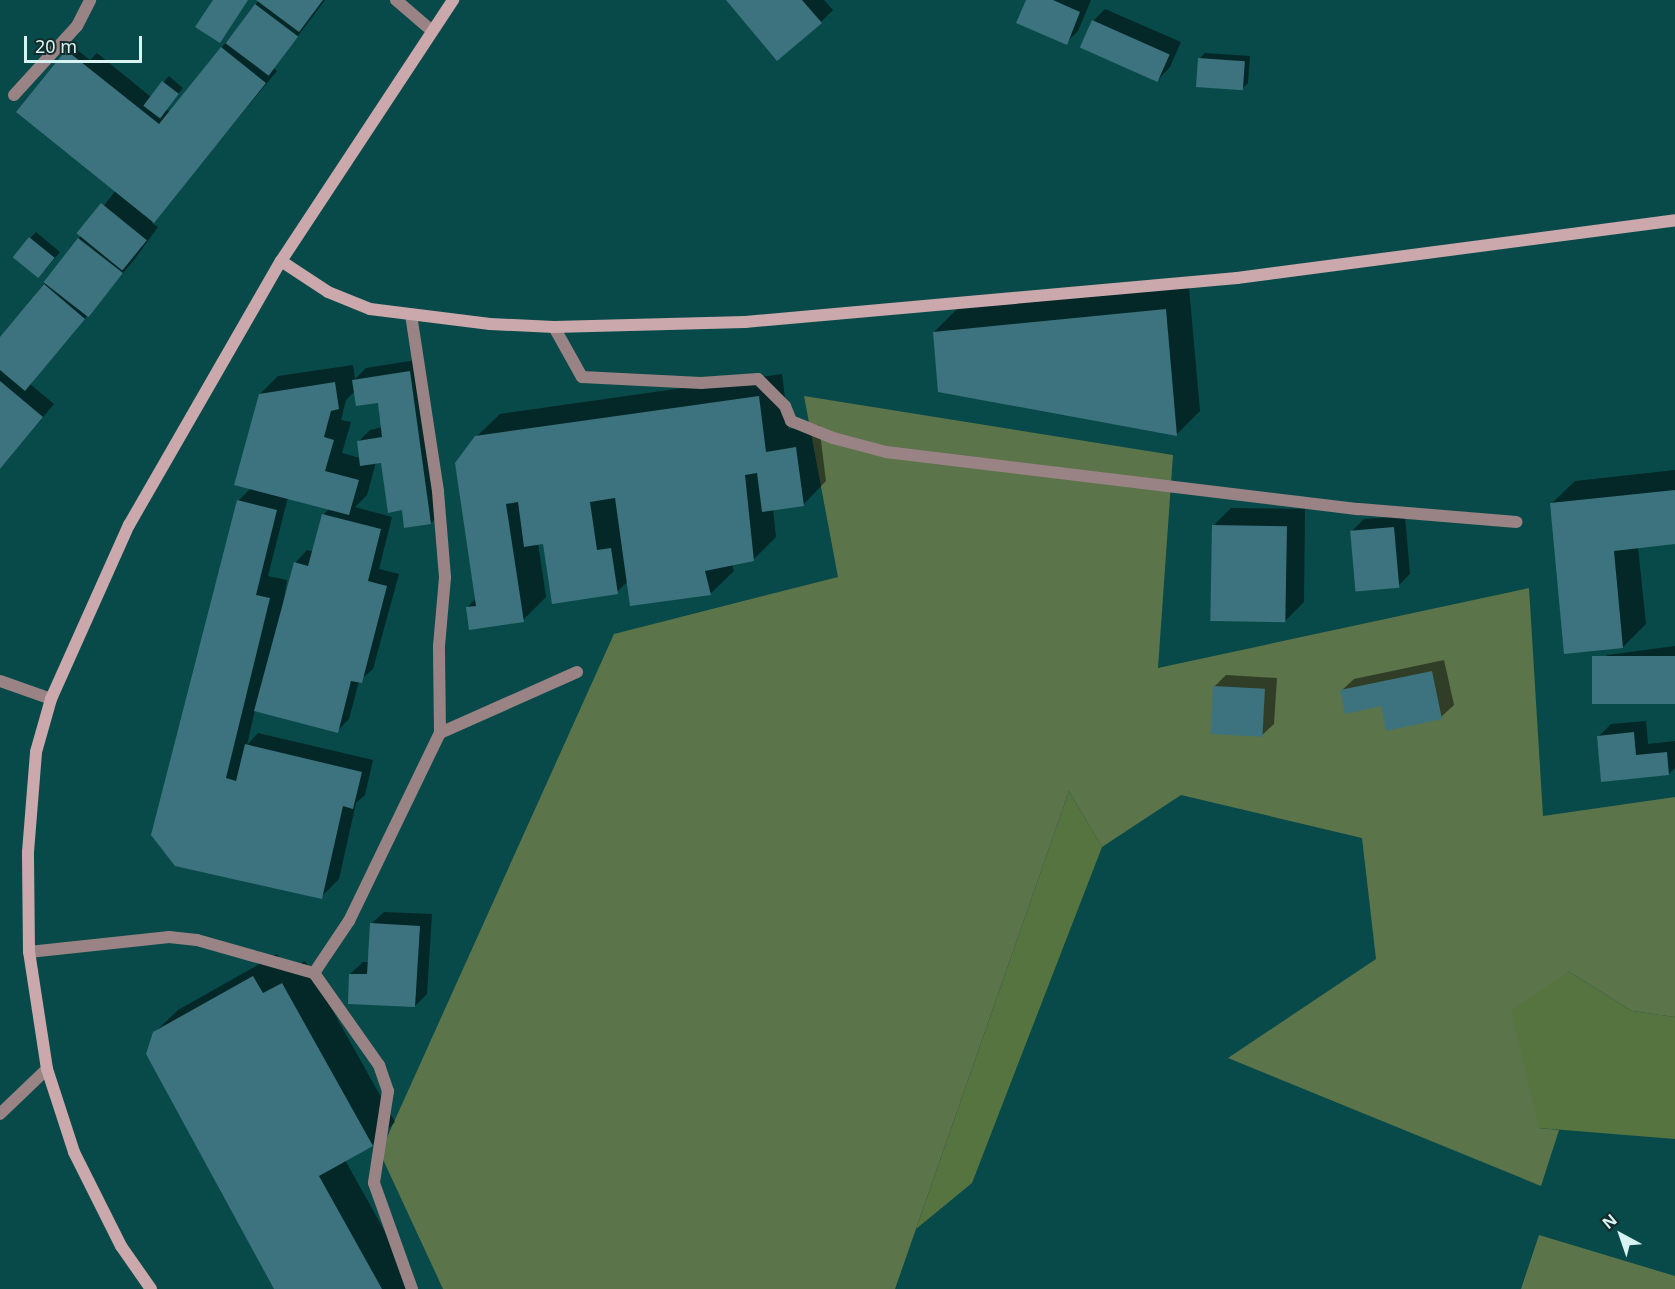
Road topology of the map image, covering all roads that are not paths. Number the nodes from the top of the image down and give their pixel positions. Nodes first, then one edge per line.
1 (90, 0) edge
2 (396, 0) edge
3 (453, 0) edge
4 (431, 30) junction
5 (14, 94) dead end
6 (1675, 220) edge
7 (281, 261) junction
8 (411, 315) junction
9 (554, 327) junction
10 (1516, 522) dead end
11 (577, 672) dead end
12 (0, 681) edge
13 (51, 699) junction
14 (440, 733) junction
15 (29, 952) junction
16 (314, 973) junction
17 (47, 1069) junction
18 (0, 1114) edge
19 (151, 1289) edge
20 (412, 1289) edge

1 - 5 street
2 - 4 street
3 - 4 main road
4 - 7 main road
6 - 9 main road
7 - 8 main road
7 - 13 main road
8 - 9 main road
8 - 14 street
9 - 10 street
11 - 14 street
12 - 13 street
13 - 15 main road
14 - 16 street
15 - 16 street
15 - 17 main road
16 - 20 street
17 - 18 street
17 - 19 main road

